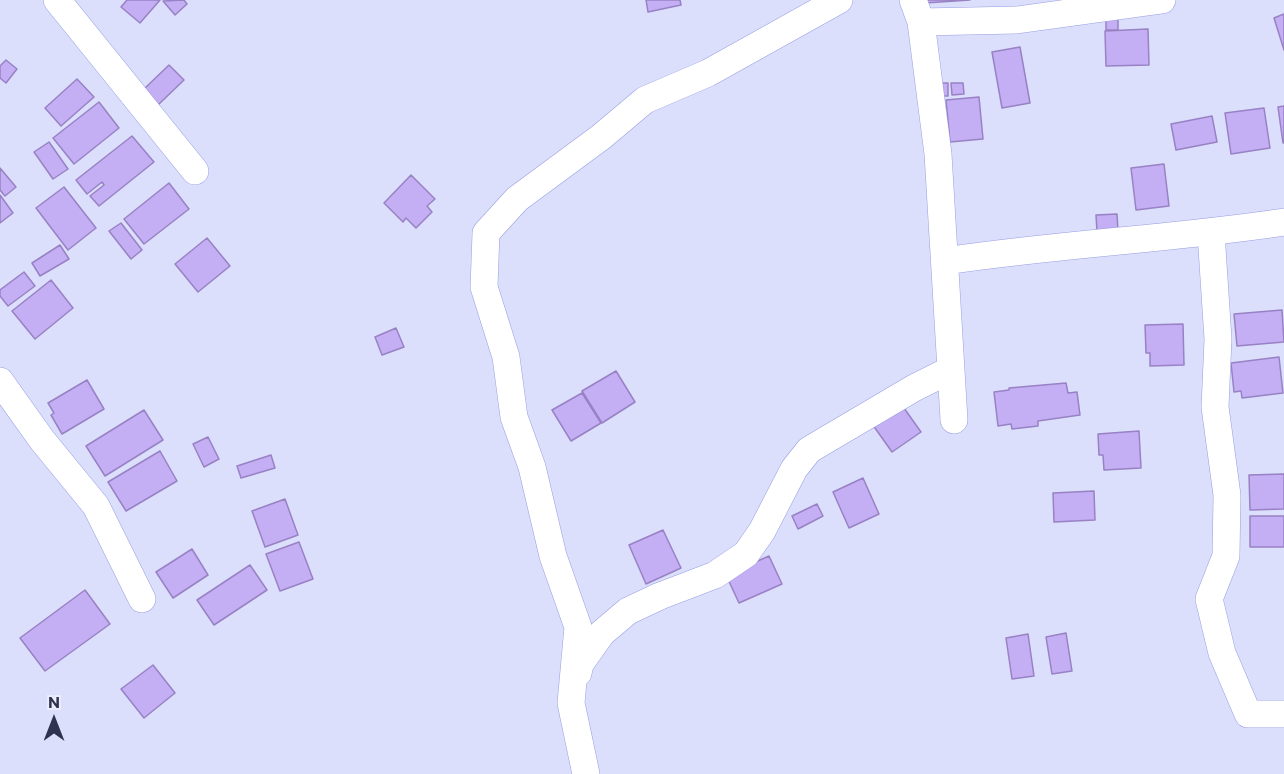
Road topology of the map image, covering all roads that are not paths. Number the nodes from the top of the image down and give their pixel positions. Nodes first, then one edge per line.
1 (57, 0) edge
2 (839, 0) edge
3 (1162, 0) edge
4 (917, 11) edge
5 (195, 171) dead end
6 (1284, 222) edge
7 (1210, 233) junction
8 (945, 261) junction
9 (950, 370) junction
10 (0, 381) edge
11 (954, 420) dead end
12 (142, 599) dead end
13 (571, 703) junction
14 (1284, 714) edge
15 (586, 774) edge

1 - 5 street
2 - 13 street
3 - 4 street
4 - 8 street
6 - 7 street
7 - 8 street
7 - 14 street
8 - 9 street
9 - 11 street
9 - 13 street
10 - 12 street
13 - 15 street

